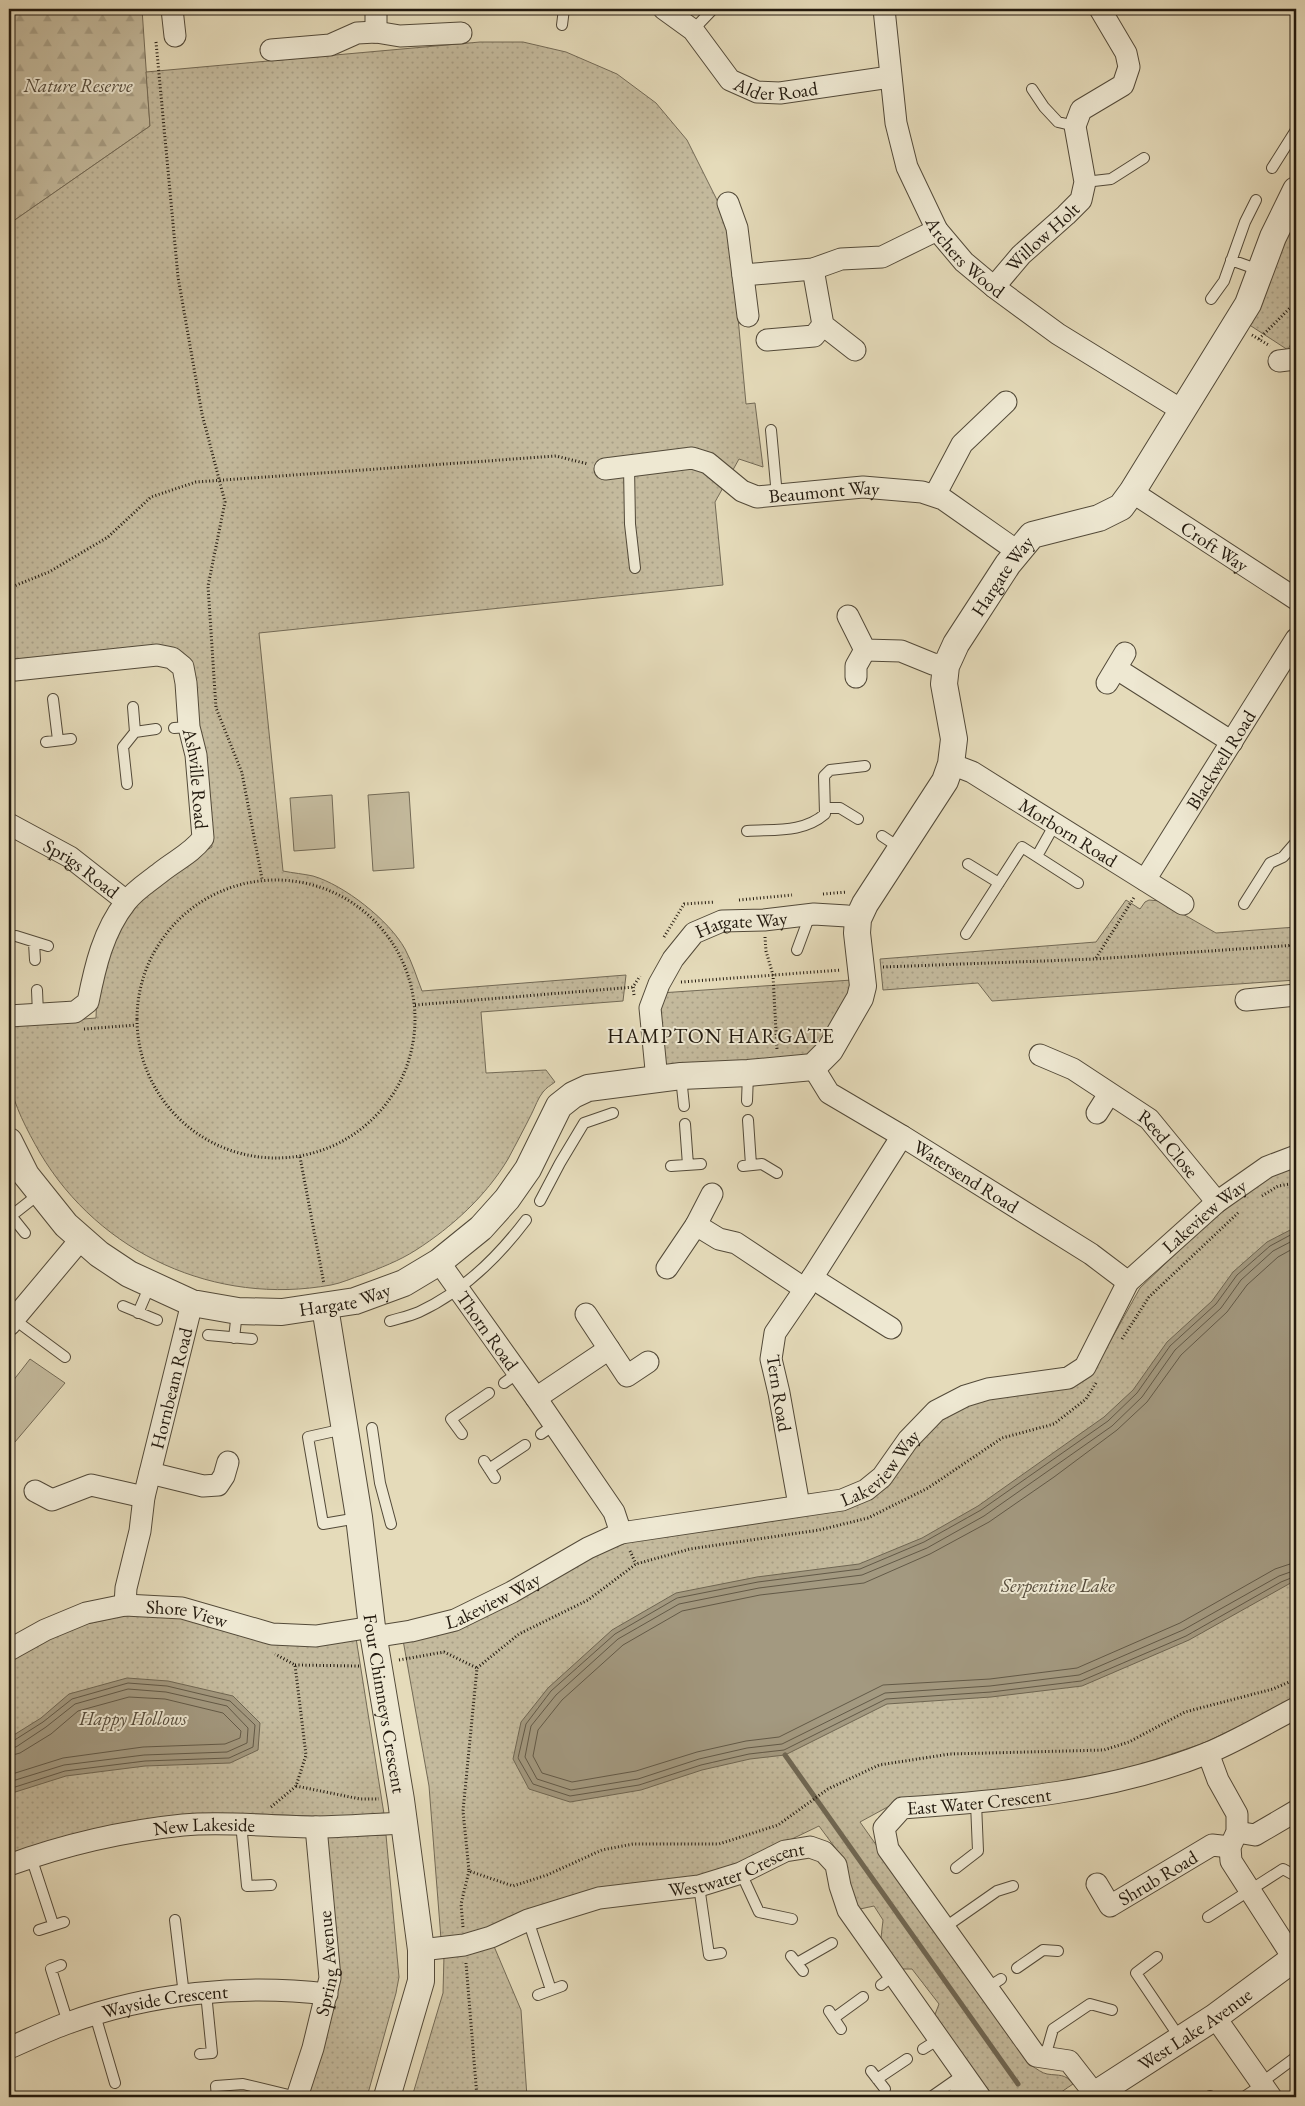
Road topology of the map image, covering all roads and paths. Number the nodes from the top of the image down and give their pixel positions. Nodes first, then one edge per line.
1 (172, 9) edge
2 (376, 9) edge
3 (564, 9) edge
4 (664, 9) edge
5 (713, 9) edge
6 (884, 9) edge
7 (1100, 9) edge
8 (562, 25) dead end
9 (693, 30) junction
10 (376, 32) junction
11 (461, 32) dead end
12 (165, 37) joint
13 (271, 50) dead end
14 (890, 77) junction
15 (1032, 89) dead end
16 (1075, 126) junction
17 (1296, 130) edge
18 (1292, 143) edge
19 (1144, 158) dead end
20 (1272, 168) dead end
21 (1085, 182) junction
22 (1296, 190) edge
23 (1256, 200) dead end
24 (728, 203) dead end
25 (937, 230) junction
26 (1231, 260) junction
27 (813, 269) junction
28 (1260, 270) junction
29 (743, 275) junction
30 (994, 288) junction
31 (1211, 298) dead end
32 (1296, 302) edge
33 (748, 316) dead end
34 (823, 325) junction
35 (1235, 326) junction
36 (1259, 339) junction
37 (767, 340) dead end
38 (855, 350) dead end
39 (1292, 358) edge
40 (1006, 402) dead end
41 (1183, 411) junction
42 (771, 430) dead end
43 (629, 467) junction
44 (606, 469) joint
45 (219, 479) junction
46 (1132, 492) junction
47 (935, 495) junction
48 (777, 496) junction
49 (1017, 551) junction
50 (635, 568) dead end
51 (9, 588) edge
52 (1296, 599) edge
53 (848, 616) dead end
54 (1296, 639) edge
55 (865, 650) junction
56 (946, 666) junction
57 (1116, 668) dead end
58 (9, 669) edge
59 (856, 677) dead end
60 (54, 698) dead end
61 (133, 706) dead end
62 (156, 730) dead end
63 (134, 732) junction
64 (71, 739) dead end
65 (58, 740) junction
66 (46, 742) dead end
67 (1232, 742) junction
68 (951, 764) junction
69 (864, 766) dead end
70 (126, 784) dead end
71 (825, 808) junction
72 (858, 819) dead end
73 (9, 824) edge
74 (1055, 824) junction
75 (747, 831) dead end
76 (1296, 842) edge
77 (1037, 856) junction
78 (968, 864) dead end
79 (262, 879) junction
80 (1146, 880) junction
81 (999, 883) junction
82 (1078, 883) dead end
83 (848, 892) dead end
84 (820, 894) dead end
85 (801, 895) dead end
86 (763, 897) junction
87 (737, 900) dead end
88 (126, 901) junction
89 (720, 902) dead end
90 (1184, 904) dead end
91 (1244, 904) dead end
92 (814, 914) junction
93 (858, 919) junction
94 (764, 920) junction
95 (966, 934) dead end
96 (16, 936) dead end
97 (664, 938) dead end
98 (34, 943) junction
99 (1290, 945) junction
100 (1296, 945) edge
101 (48, 946) dead end
102 (797, 950) dead end
103 (1296, 953) edge
104 (1095, 959) junction
105 (35, 960) dead end
106 (862, 968) junction
107 (773, 975) junction
108 (651, 977) junction
109 (633, 987) junction
110 (37, 990) dead end
111 (1296, 995) edge
112 (634, 996) dead end
113 (1246, 1000) dead end
114 (415, 1004) junction
115 (38, 1014) junction
116 (9, 1016) edge
117 (1040, 1055) dead end
118 (813, 1066) junction
119 (778, 1070) junction
120 (748, 1073) junction
121 (669, 1078) junction
122 (1109, 1094) junction
123 (747, 1101) dead end
124 (684, 1106) dead end
125 (613, 1113) dead end
126 (1097, 1113) dead end
127 (748, 1120) dead end
128 (685, 1124) dead end
129 (902, 1136) junction
130 (9, 1141) edge
131 (300, 1156) junction
132 (1296, 1156) edge
133 (548, 1157) junction
134 (701, 1164) dead end
135 (688, 1165) junction
136 (671, 1166) dead end
137 (777, 1173) dead end
138 (1296, 1183) edge
139 (40, 1193) junction
140 (712, 1194) dead end
141 (1254, 1200) dead end
142 (540, 1201) dead end
143 (1217, 1202) junction
144 (1240, 1212) dead end
145 (10, 1214) edge
146 (526, 1220) dead end
147 (696, 1225) junction
148 (25, 1233) dead end
149 (81, 1239) junction
150 (439, 1262) junction
151 (666, 1268) dead end
152 (1128, 1282) junction
153 (809, 1283) junction
154 (150, 1284) junction
155 (458, 1288) junction
156 (325, 1300) junction
157 (192, 1303) junction
158 (123, 1306) dead end
159 (238, 1311) junction
160 (138, 1313) junction
161 (586, 1314) dead end
162 (10, 1320) edge
163 (157, 1320) dead end
164 (390, 1321) dead end
165 (891, 1328) dead end
166 (208, 1335) dead end
167 (234, 1338) junction
168 (252, 1339) dead end
169 (1120, 1344) dead end
170 (609, 1350) junction
171 (65, 1357) dead end
172 (648, 1362) dead end
173 (1100, 1376) dead end
174 (489, 1393) dead end
175 (536, 1398) junction
176 (372, 1428) dead end
177 (344, 1430) junction
178 (462, 1434) dead end
179 (525, 1445) dead end
180 (228, 1462) dead end
181 (490, 1469) dead end
182 (150, 1473) junction
183 (367, 1484) junction
184 (35, 1491) dead end
185 (144, 1497) junction
186 (799, 1506) junction
187 (359, 1517) junction
188 (391, 1524) dead end
189 (621, 1533) junction
190 (125, 1604) junction
191 (373, 1632) junction
192 (9, 1650) edge
193 (273, 1653) dead end
194 (1296, 1679) edge
195 (1296, 1708) edge
196 (1208, 1753) junction
197 (296, 1786) junction
198 (976, 1803) junction
199 (271, 1807) dead end
200 (402, 1811) junction
201 (1296, 1812) edge
202 (242, 1823) junction
203 (316, 1827) junction
204 (1234, 1839) junction
205 (31, 1857) junction
206 (9, 1865) edge
207 (956, 1868) dead end
208 (469, 1871) junction
209 (741, 1873) junction
210 (1294, 1875) dead end
211 (1097, 1884) dead end
212 (271, 1885) dead end
213 (699, 1886) junction
214 (1013, 1886) dead end
215 (1249, 1890) junction
216 (1208, 1917) dead end
217 (792, 1919) dead end
218 (175, 1920) dead end
219 (528, 1920) junction
220 (64, 1922) dead end
221 (53, 1924) junction
222 (944, 1928) junction
223 (39, 1930) dead end
224 (832, 1942) dead end
225 (464, 1945) junction
226 (421, 1950) junction
227 (1058, 1951) dead end
228 (721, 1953) dead end
229 (1157, 1957) dead end
230 (1295, 1958) edge
231 (797, 1963) dead end
232 (61, 1965) dead end
233 (1017, 1968) dead end
234 (562, 1986) dead end
235 (551, 1990) junction
236 (206, 1993) junction
237 (327, 1994) junction
238 (538, 1994) dead end
239 (184, 1995) junction
240 (863, 1997) dead end
241 (1112, 2010) dead end
242 (96, 2015) junction
243 (1215, 2017) junction
244 (68, 2023) junction
245 (841, 2029) dead end
246 (1180, 2039) junction
247 (9, 2048) edge
248 (200, 2054) dead end
249 (1045, 2057) junction
250 (1296, 2057) edge
251 (907, 2059) dead end
252 (115, 2083) dead end
253 (971, 2084) edge
254 (1264, 2088) edge
255 (885, 2089) dead end
256 (1094, 2096) edge
257 (217, 2097) edge
258 (297, 2097) edge
259 (387, 2097) edge
260 (477, 2097) edge
261 (931, 2097) edge
262 (950, 2097) edge
263 (1244, 2097) edge

1 - 12 street
2 - 10 street
3 - 8 lane
4 - 9 street, Alder Road
5 - 9 lane
6 - 14 street, Archers Wood
7 - 16 street
9 - 14 street, Alder Road
10 - 11 street
10 - 13 street
12 - 45 path
14 - 25 street, Archers Wood
15 - 16 lane
16 - 21 street, Willow Holt
17 - 18 lane
18 - 20 lane
19 - 21 lane
21 - 30 street, Willow Holt
22 - 28 street, Hargate Way
23 - 26 lane
24 - 29 street
25 - 27 street
25 - 30 street, Archers Wood
26 - 28 lane
26 - 31 lane
27 - 29 street
27 - 34 street
28 - 35 street, Hargate Way
29 - 33 street
30 - 41 street, Archers Wood
32 - 36 path
34 - 37 street
34 - 38 street
35 - 36 path
35 - 41 street, Hargate Way
36 - 39 path
40 - 47 street
41 - 46 street, Hargate Way
42 - 48 lane
43 - 44 street, Beaumont Way
43 - 48 street, Beaumont Way
43 - 50 lane
44 - 45 path
45 - 51 path
45 - 79 path
46 - 49 street, Hargate Way
46 - 52 street, Croft Way
47 - 48 street, Beaumont Way
47 - 49 street, Beaumont Way
49 - 56 street, Hargate Way
53 - 55 street
54 - 67 street, Blackwell Road
55 - 56 street
55 - 59 street
56 - 68 street, Hargate Way
57 - 67 street
58 - 88 street, Ashville Road
60 - 65 lane
61 - 63 lane
62 - 63 lane
63 - 70 lane
64 - 65 lane
65 - 66 lane
67 - 80 street, Blackwell Road
68 - 74 street, Morborn Road
68 - 93 street, Hargate Way
69 - 71 lane
71 - 72 lane
71 - 75 lane
73 - 88 street, Sprigs Road
74 - 77 lane
74 - 80 street, Morborn Road
76 - 91 lane
77 - 81 lane
77 - 82 lane
78 - 81 lane
79 - 114 path
79 - 131 path
80 - 90 street, Morborn Road
80 - 104 path
81 - 95 lane
83 - 84 path
85 - 86 path
86 - 87 path
86 - 94 path
88 - 115 street, Ashville Road
89 - 97 path
92 - 93 street, Hargate Way
92 - 94 street, Hargate Way
92 - 102 lane
93 - 106 street, Hargate Way
94 - 107 path
94 - 108 street, Hargate Way
96 - 98 lane
98 - 101 lane
98 - 105 lane
99 - 100 path
99 - 103 path
99 - 104 path
104 - 106 path
106 - 107 path
106 - 118 street, Hargate Way
107 - 108 path
107 - 119 path
108 - 109 path
108 - 109 path
108 - 121 street, Hargate Way
109 - 112 path
109 - 114 path
110 - 115 lane
111 - 113 street
114 - 131 path
115 - 116 street, Ashville Road
117 - 122 street, Reed Close
118 - 119 street, Hargate Way
118 - 129 street, Watersend Road
119 - 120 street, Hargate Way
120 - 121 street, Hargate Way
120 - 123 lane
121 - 124 lane
121 - 133 street, Hargate Way
122 - 126 street
122 - 143 street, Reed Close
125 - 133 lane
127 - 137 lane
128 - 135 lane
129 - 152 street, Watersend Road
129 - 153 street, Tern Road
130 - 139 street, Hargate Way
131 - 156 path
132 - 143 street, Lakeview Way
133 - 142 lane
133 - 150 street, Hargate Way
134 - 135 lane
135 - 136 lane
138 - 141 path
139 - 145 lane
139 - 149 street, Hargate Way
140 - 147 street
143 - 152 street, Lakeview Way
144 - 169 path
145 - 148 lane
146 - 155 lane
147 - 151 street
147 - 153 street
149 - 154 street, Hargate Way
149 - 162 street
150 - 155 street, Thorn Road
150 - 156 street, Hargate Way
152 - 186 street, Lakeview Way
153 - 165 street
153 - 186 street, Tern Road
154 - 157 street, Hargate Way
154 - 160 lane
155 - 164 lane
155 - 175 street, Thorn Road
156 - 159 street, Hargate Way
156 - 177 street, Four Chimneys Crescent
157 - 159 street, Hargate Way
157 - 182 street, Hornbeam Road
158 - 160 lane
159 - 167 lane
160 - 163 lane
161 - 170 street
162 - 171 lane
166 - 167 lane
167 - 168 lane
170 - 172 street
170 - 175 street
173 - 208 path
174 - 178 lane
175 - 189 street, Thorn Road
176 - 183 lane
177 - 183 street, Four Chimneys Crescent
177 - 187 lane
179 - 181 lane
180 - 182 street, Hornbeam Road
182 - 185 street, Hornbeam Road
183 - 187 street, Four Chimneys Crescent
183 - 188 lane
184 - 185 street
185 - 190 street, Hornbeam Road
186 - 189 street, Lakeview Way
187 - 191 street, Four Chimneys Crescent
189 - 191 street, Lakeview Way
190 - 191 street, Shore View
190 - 192 street, Shore View
191 - 200 street, Four Chimneys Crescent
193 - 197 path
194 - 208 path
195 - 196 street, East Water Crescent
196 - 198 street, East Water Crescent
196 - 204 street
197 - 199 path
197 - 200 path
198 - 207 lane
198 - 222 street, East Water Crescent
200 - 203 street, New Lakeside
200 - 226 street, Four Chimneys Crescent
201 - 204 street, Shrub Road
202 - 203 street, New Lakeside
202 - 205 street, New Lakeside
202 - 212 lane
203 - 237 street, Spring Avenue
204 - 211 street, Shrub Road
204 - 215 street
205 - 206 street, New Lakeside
205 - 221 lane
208 - 225 path
209 - 213 street, Westwater Crescent
209 - 217 lane
209 - 253 street, Westwater Crescent
210 - 215 lane
213 - 219 street, Westwater Crescent
213 - 228 lane
214 - 222 lane
215 - 216 lane
215 - 230 street
218 - 239 lane
219 - 225 street, Westwater Crescent
219 - 235 lane
220 - 221 lane
221 - 223 lane
222 - 249 street, East Water Crescent
224 - 231 lane
225 - 226 street, Westwater Crescent
225 - 260 path
226 - 259 street, Four Chimneys Crescent
227 - 233 lane
229 - 246 lane
230 - 243 street, West Lake Avenue
232 - 244 lane
234 - 235 lane
235 - 238 lane
236 - 237 street, Wayside Crescent
236 - 239 street, Wayside Crescent
236 - 248 lane
237 - 258 street, Spring Avenue
239 - 242 street, Wayside Crescent
240 - 245 lane
241 - 249 lane
242 - 244 street, Wayside Crescent
242 - 252 lane
243 - 246 street, West Lake Avenue
243 - 254 street
244 - 247 street, Wayside Crescent
246 - 256 street, West Lake Avenue
249 - 256 street, East Water Crescent
250 - 254 lane
251 - 255 lane
253 - 261 lane
253 - 262 lane
254 - 263 lane
257 - 258 lane

